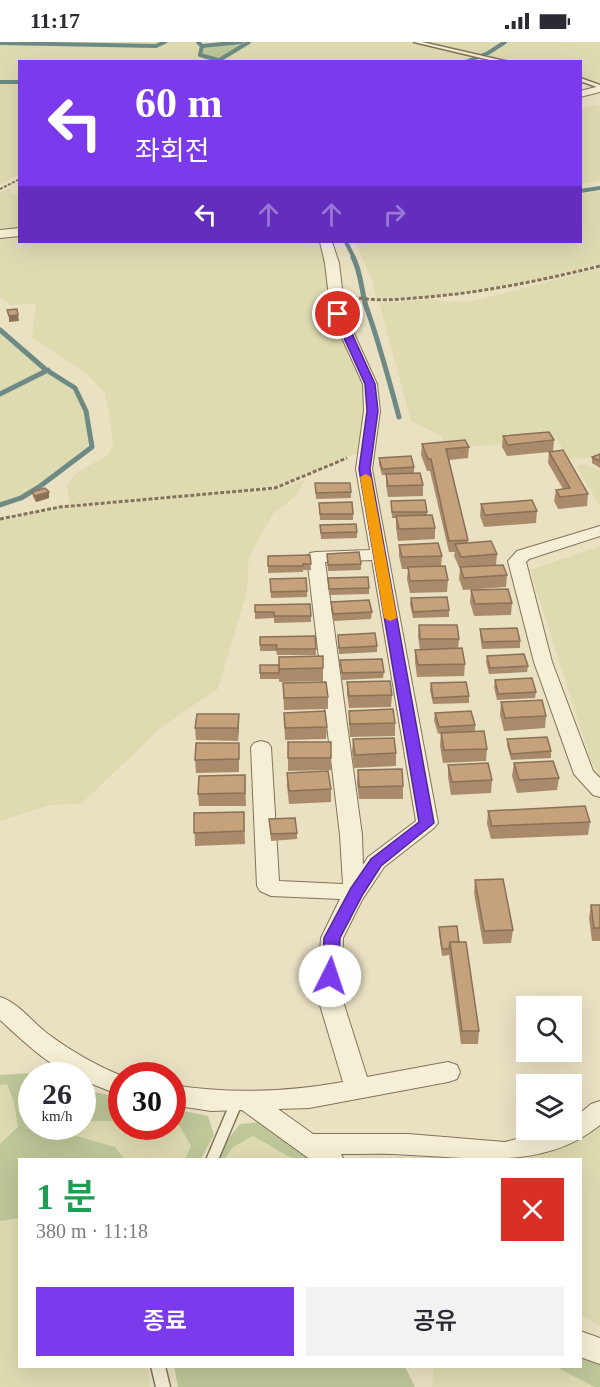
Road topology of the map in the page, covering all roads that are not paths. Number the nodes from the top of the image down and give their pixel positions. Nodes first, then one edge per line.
1 (416, 42) edge
2 (498, 60) edge
3 (582, 81) edge
4 (600, 88) edge
5 (582, 92) edge
6 (18, 232) edge
7 (0, 234) edge
8 (326, 243) edge
9 (600, 531) edge
10 (379, 555) junction
11 (261, 747) dead end
12 (600, 790) edge
13 (356, 892) junction
14 (0, 1006) edge
15 (448, 1072) dead end
16 (108, 1080) edge
17 (358, 1089) junction
18 (186, 1097) edge
19 (242, 1101) junction
20 (600, 1111) edge
21 (321, 1152) edge
22 (213, 1158) edge
23 (582, 1345) edge
24 (600, 1352) edge
25 (159, 1368) edge
26 (164, 1387) edge

1 - 2 lane
3 - 4 lane
4 - 5 street
6 - 7 street
8 - 10 street
9 - 12 street
10 - 13 street
10 - 13 street
11 - 13 street
13 - 17 street
14 - 16 street
15 - 17 street
17 - 19 street
18 - 19 street
19 - 21 street
19 - 22 lane
20 - 21 street
23 - 24 street
25 - 26 lane

